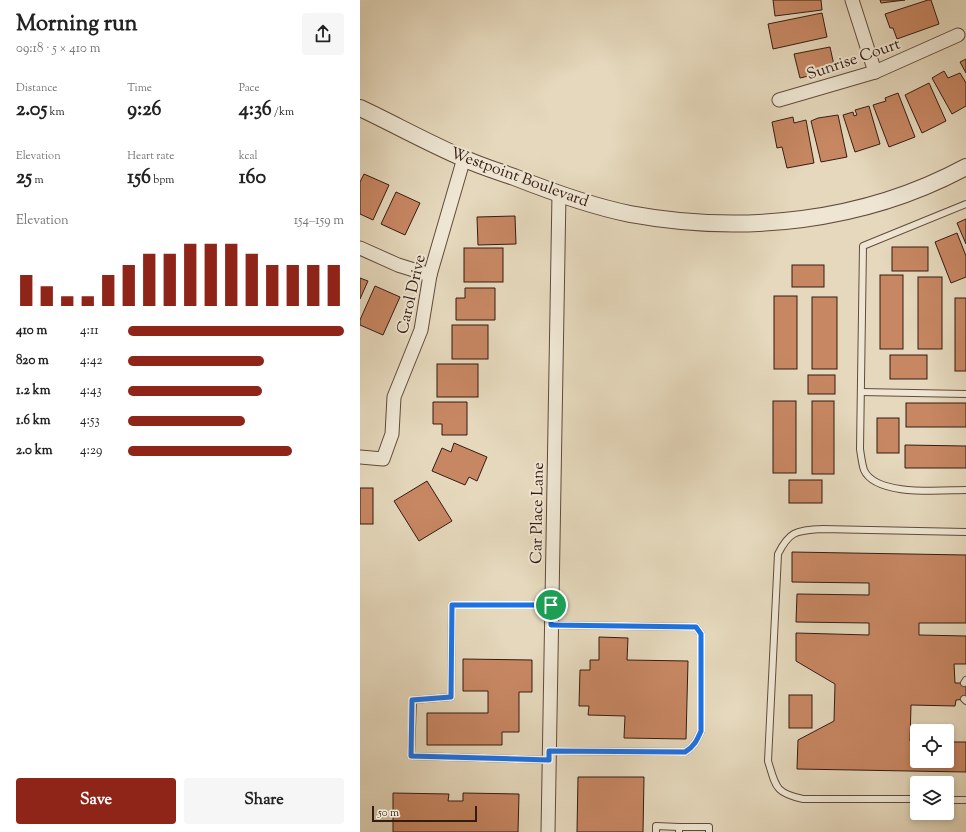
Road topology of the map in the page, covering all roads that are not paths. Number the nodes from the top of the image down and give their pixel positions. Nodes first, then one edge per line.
1 (852, 0) edge
2 (958, 34) dead end
3 (875, 72) junction
4 (779, 100) dead end
5 (360, 108) edge
6 (464, 158) junction
7 (966, 167) edge
8 (559, 194) junction
9 (966, 204) edge
10 (360, 248) edge
11 (430, 275) junction
12 (861, 392) junction
13 (966, 394) edge
14 (360, 457) edge
15 (966, 490) edge
16 (966, 532) edge
17 (551, 605) junction
18 (551, 625) junction
19 (549, 755) junction
20 (910, 799) edge
21 (954, 800) edge
22 (966, 800) edge
23 (679, 829) edge
24 (548, 832) edge
25 (656, 832) edge
26 (709, 832) edge

1 - 3 street
2 - 3 street, Sunrise Court
3 - 4 street, Sunrise Court
5 - 6 street, Westpoint Boulevard
6 - 8 street, Westpoint Boulevard
6 - 11 street, Carol Drive
7 - 8 street, Westpoint Boulevard
8 - 17 street, Car Place Lane
9 - 12 lane
10 - 11 street
11 - 14 street, Carol Drive
12 - 13 lane
12 - 15 lane
16 - 20 lane
17 - 18 street, Car Place Lane
17 - 19 lane
18 - 19 street, Car Place Lane
18 - 19 lane
19 - 24 street, Car Place Lane
21 - 22 lane
23 - 25 lane
23 - 26 lane

